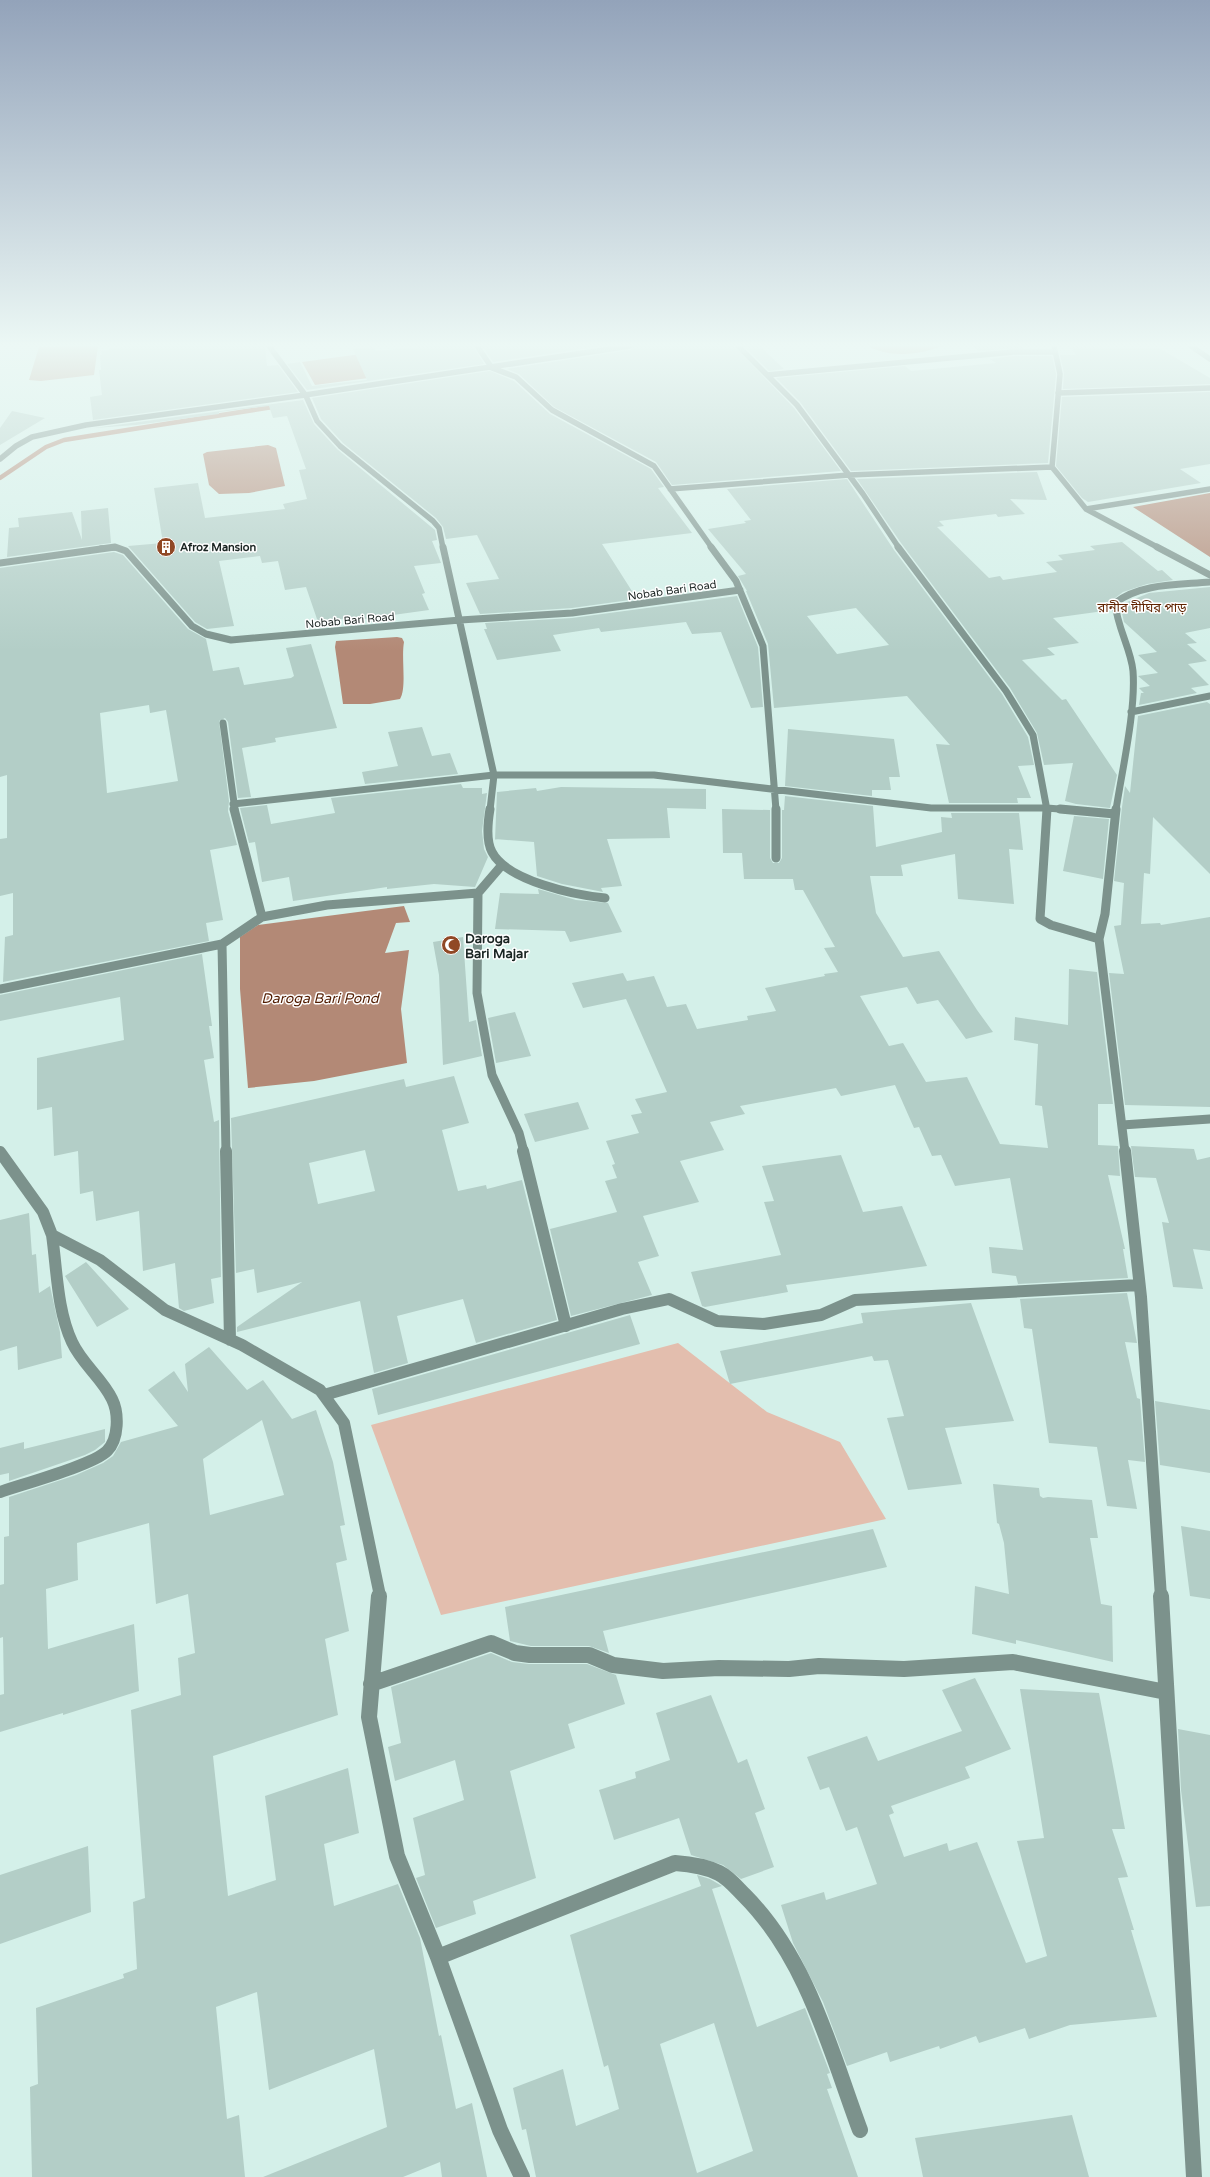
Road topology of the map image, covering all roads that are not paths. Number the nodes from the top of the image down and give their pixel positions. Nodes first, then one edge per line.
1 (14, 448) edge
2 (342, 448) edge
3 (622, 448) edge
4 (829, 448) edge
5 (1054, 448) edge
6 (0, 459) edge
7 (1052, 467) junction
8 (849, 475) junction
9 (670, 489) junction
10 (1210, 489) edge
11 (1086, 509) junction
12 (0, 563) edge
13 (1210, 575) edge
14 (1210, 582) edge
15 (740, 590) junction
16 (460, 620) junction
17 (1210, 696) edge
18 (1131, 712) junction
19 (223, 723) dead end
20 (494, 775) junction
21 (776, 791) junction
22 (233, 804) junction
23 (1046, 808) junction
24 (1115, 814) junction
25 (776, 858) dead end
26 (502, 865) junction
27 (478, 893) junction
28 (605, 898) dead end
29 (262, 917) junction
30 (1099, 939) junction
31 (222, 944) junction
32 (0, 989) edge
33 (1210, 1119) edge
34 (1122, 1125) junction
35 (0, 1152) edge
36 (52, 1235) junction
37 (1139, 1285) junction
38 (566, 1326) junction
39 (230, 1340) junction
40 (324, 1395) junction
41 (0, 1492) edge
42 (371, 1684) junction
43 (1166, 1692) junction
44 (438, 1957) junction
45 (860, 2130) dead end
46 (522, 2177) edge
47 (1194, 2177) edge

1 - 6 street
2 - 16 street
3 - 9 street
4 - 8 street
5 - 7 street
7 - 8 street
7 - 11 street
8 - 9 street
8 - 23 street
9 - 15 street
10 - 11 street
11 - 13 street
12 - 16 street, Nobab Bari Road
14 - 18 street
15 - 16 street, Nobab Bari Road
15 - 21 street
16 - 20 street
17 - 18 street
18 - 24 street
19 - 22 street
20 - 21 street
20 - 22 street
20 - 26 street
21 - 23 street
21 - 25 street
22 - 29 street
23 - 24 street
23 - 30 street
24 - 30 street
26 - 27 street
26 - 28 street
27 - 29 street
27 - 38 street
29 - 31 street
30 - 34 street
31 - 32 street
31 - 39 street
33 - 34 street
34 - 37 street
35 - 36 street
36 - 39 street
36 - 41 street
37 - 38 street
37 - 43 street
38 - 40 street
39 - 40 street
40 - 42 street
42 - 43 street
42 - 44 street
43 - 47 street
44 - 45 street
44 - 46 street

